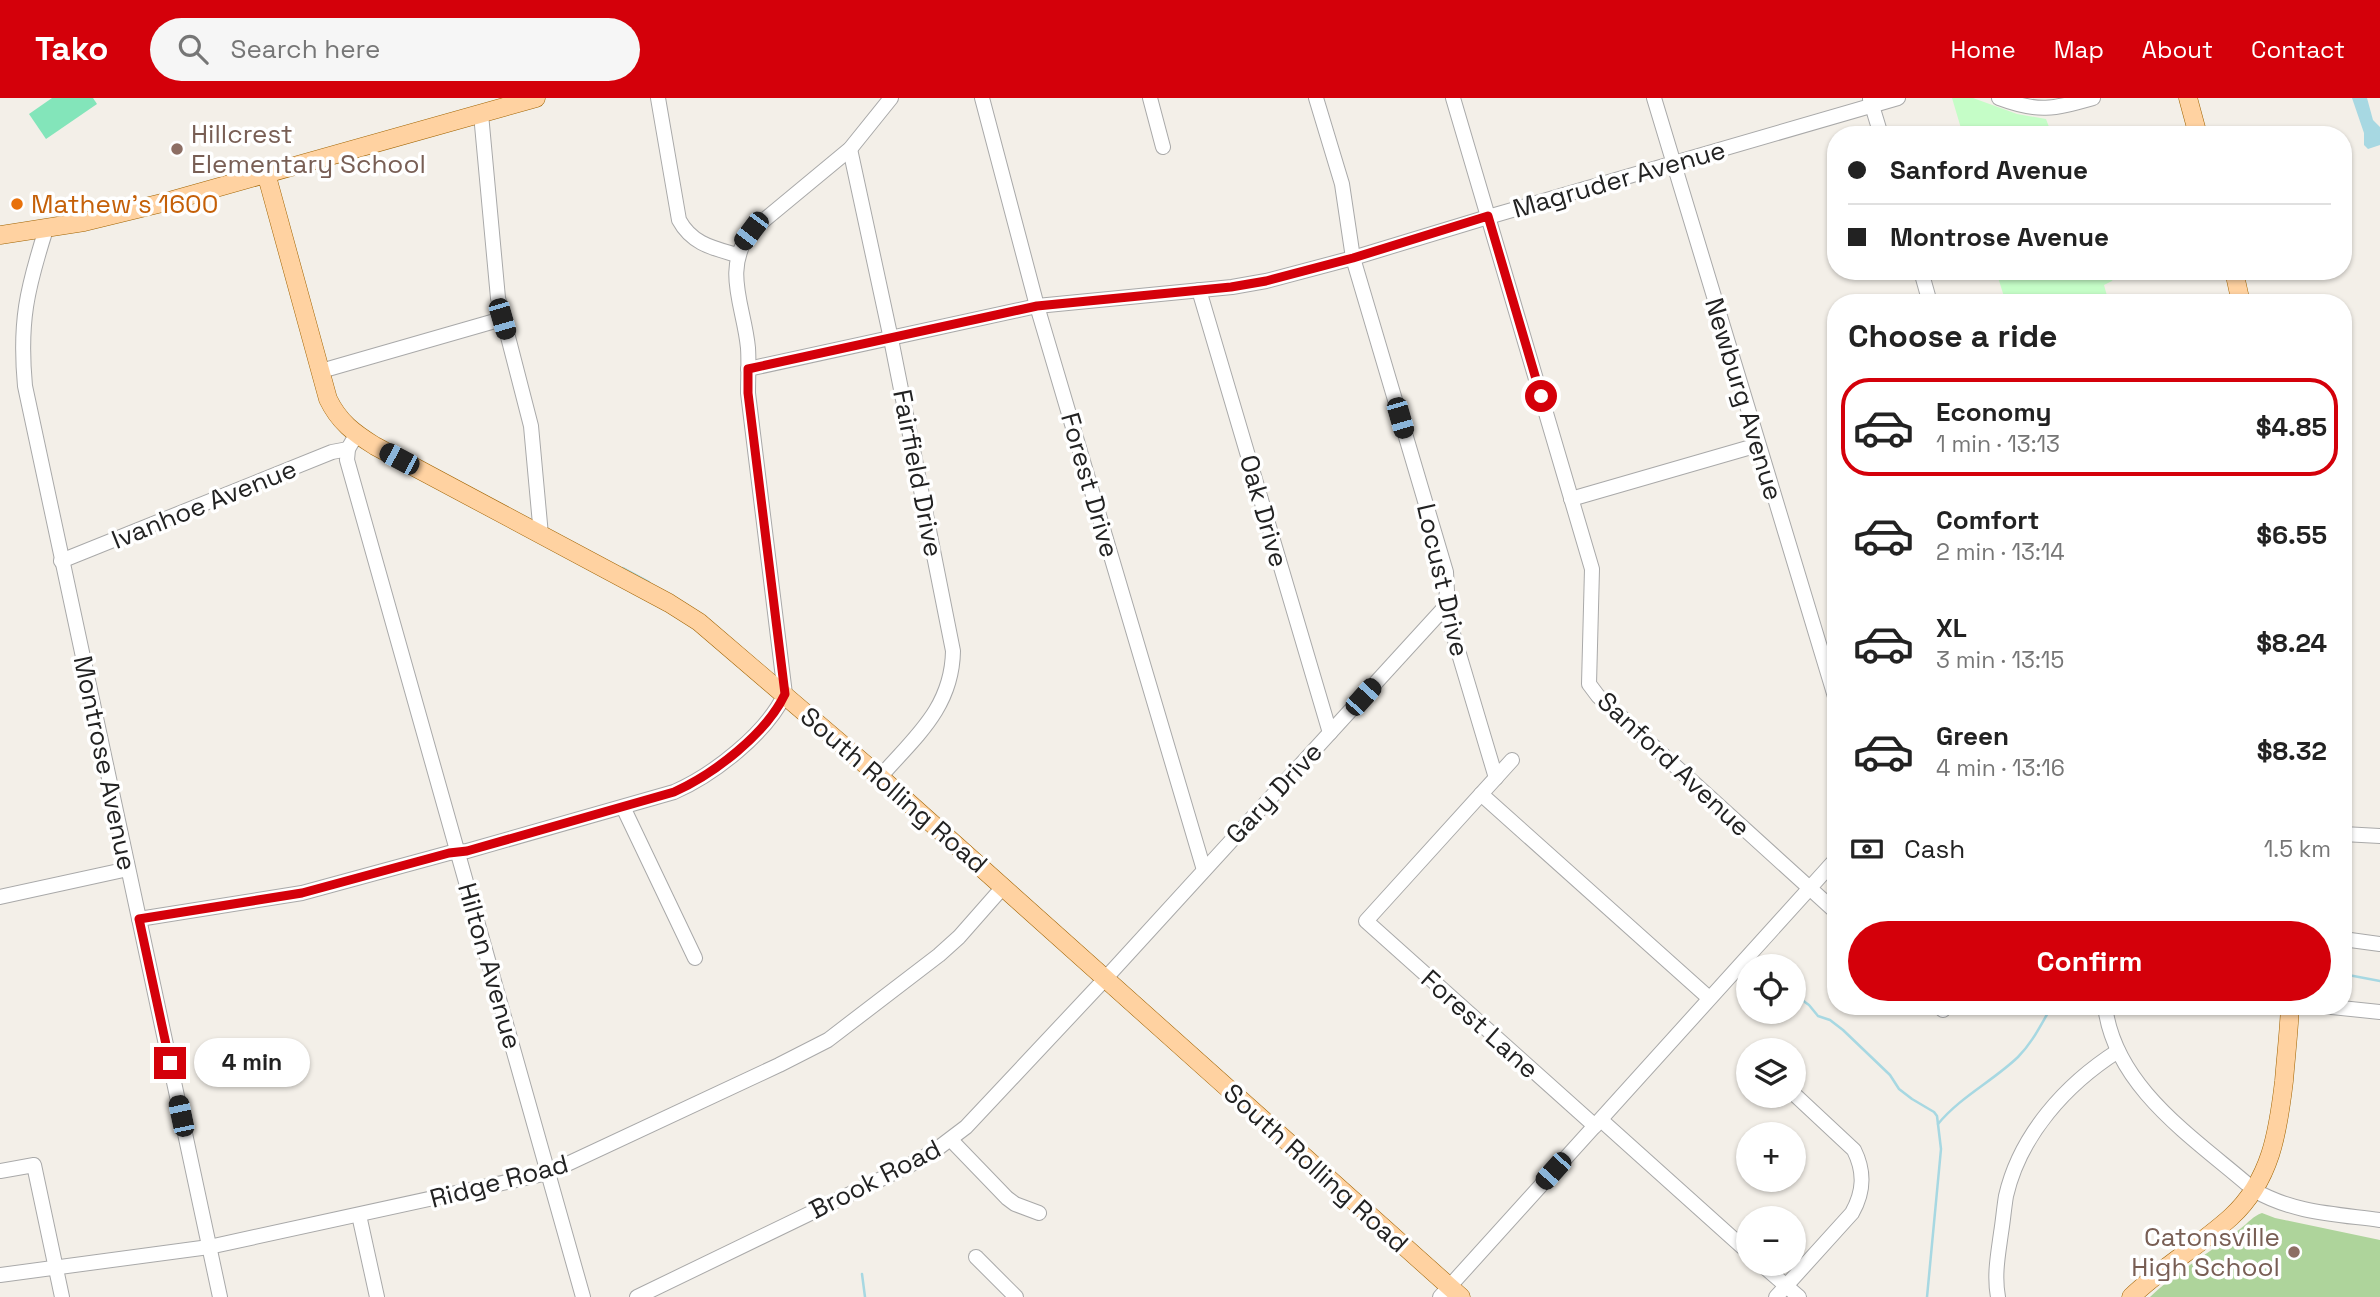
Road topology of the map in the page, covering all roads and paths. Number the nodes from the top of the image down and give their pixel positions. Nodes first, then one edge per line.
1 (537, 98) edge
2 (658, 98) edge
3 (891, 98) edge
4 (982, 98) edge
5 (1150, 98) edge
6 (1316, 98) edge
7 (1453, 98) edge
8 (1654, 98) edge
9 (1898, 98) edge
10 (1999, 98) edge
11 (2093, 98) edge
12 (2188, 98) edge
13 (1871, 102) edge
14 (481, 114) junction
15 (1878, 126) edge
16 (2196, 126) edge
17 (1163, 147) dead end
18 (850, 149) junction
19 (1673, 163) junction
20 (267, 173) junction
21 (1488, 216) junction
22 (46, 229) junction
23 (0, 235) edge
24 (737, 255) junction
25 (1353, 258) junction
26 (1199, 290) junction
27 (1037, 306) junction
28 (502, 319) junction
29 (891, 339) junction
30 (748, 369) junction
31 (320, 371) junction
32 (352, 442) junction
33 (1758, 445) junction
34 (1572, 499) junction
35 (541, 535) junction
36 (61, 561) junction
37 (1444, 607) junction
38 (1827, 671) edge
39 (785, 694) junction
40 (1330, 733) junction
41 (1511, 761) dead end
42 (880, 777) junction
43 (1496, 778) junction
44 (1481, 794) junction
45 (623, 807) junction
46 (2352, 834) edge
47 (2380, 836) edge
48 (459, 852) junction
49 (128, 869) junction
50 (1827, 869) edge
51 (1204, 870) junction
52 (1003, 887) junction
53 (1810, 887) junction
54 (0, 897) edge
55 (1827, 903) edge
56 (139, 919) junction
57 (2352, 940) edge
58 (2380, 944) edge
59 (695, 958) dead end
60 (1104, 980) junction
61 (1709, 998) junction
62 (2352, 1009) edge
63 (2380, 1012) edge
64 (2107, 1015) edge
65 (2290, 1015) edge
66 (2118, 1051) junction
67 (1806, 1105) edge
68 (1598, 1123) junction
69 (951, 1140) junction
70 (0, 1171) edge
71 (548, 1173) junction
72 (2254, 1190) junction
73 (1039, 1213) dead end
74 (359, 1215) junction
75 (2380, 1220) edge
76 (1736, 1242) edge
77 (209, 1247) junction
78 (976, 1257) dead end
79 (56, 1268) junction
80 (0, 1275) edge
81 (1770, 1276) edge
82 (1781, 1291) edge
83 (1450, 1293) edge
84 (62, 1297) edge
85 (220, 1297) edge
86 (377, 1297) edge
87 (583, 1297) edge
88 (636, 1297) edge
89 (1017, 1297) edge
90 (1799, 1297) edge
91 (1998, 1297) edge
92 (2131, 1297) edge

1 - 14 main road
2 - 24 street
3 - 18 street
4 - 27 street, Forest Drive
5 - 17 street
6 - 25 street, Locust Drive
7 - 21 street, Sanford Avenue
8 - 19 street, Newburg Avenue
9 - 13 street, Magruder Avenue
10 - 11 street
12 - 16 main road
13 - 15 street
13 - 19 street, Magruder Avenue
14 - 20 main road
14 - 28 street
18 - 24 street
18 - 29 street, Fairfield Drive
19 - 21 street, Magruder Avenue
19 - 33 street, Newburg Avenue
20 - 22 main road
20 - 31 main road, South Rolling Road
21 - 25 street, Magruder Avenue
21 - 34 street, Sanford Avenue
22 - 23 main road
22 - 36 street, Montrose Avenue
24 - 30 street
25 - 26 street, Magruder Avenue
25 - 37 street, Locust Drive
26 - 27 street, Magruder Avenue
26 - 40 street, Oak Drive
27 - 29 street, Magruder Avenue
27 - 51 street, Forest Drive
28 - 31 street
28 - 35 street
29 - 30 street, Magruder Avenue
29 - 42 street, Fairfield Drive
30 - 39 street
31 - 32 main road, South Rolling Road
32 - 35 main road, South Rolling Road
32 - 36 street, Ivanhoe Avenue
32 - 48 street, Hilton Avenue
33 - 34 street
33 - 38 street, Newburg Avenue
34 - 53 street, Sanford Avenue
35 - 39 main road, South Rolling Road
36 - 49 street, Montrose Avenue
37 - 40 street, Gary Drive
37 - 43 street, Locust Drive
39 - 42 main road, South Rolling Road
39 - 45 street
40 - 51 street, Gary Drive
41 - 43 street
42 - 52 main road, South Rolling Road
43 - 44 street
44 - 61 street
44 - 68 street, Forest Lane
45 - 48 street
45 - 59 street
46 - 47 street
48 - 56 street
48 - 71 street, Hilton Avenue
49 - 54 street
49 - 56 street, Montrose Avenue
50 - 53 street
51 - 60 street, Gary Drive
52 - 60 main road, South Rolling Road
52 - 71 street, Ridge Road
53 - 55 street, Sanford Avenue
53 - 61 street
56 - 77 street, Montrose Avenue
57 - 58 street
60 - 69 street, Brook Road
60 - 83 main road, South Rolling Road
61 - 68 street
62 - 63 street
64 - 66 street
65 - 72 main road
66 - 72 street
66 - 91 street
67 - 82 street
68 - 76 street, Forest Lane
68 - 83 street
69 - 73 street
69 - 88 street, Brook Road
70 - 79 street
71 - 74 street, Ridge Road
71 - 87 street, Hilton Avenue
72 - 75 street
72 - 92 main road
74 - 77 street, Ridge Road
74 - 86 street
77 - 79 street, Ridge Road
77 - 85 street, Montrose Avenue
78 - 89 street
79 - 80 street, Ridge Road
79 - 84 street
81 - 82 street
82 - 90 street

